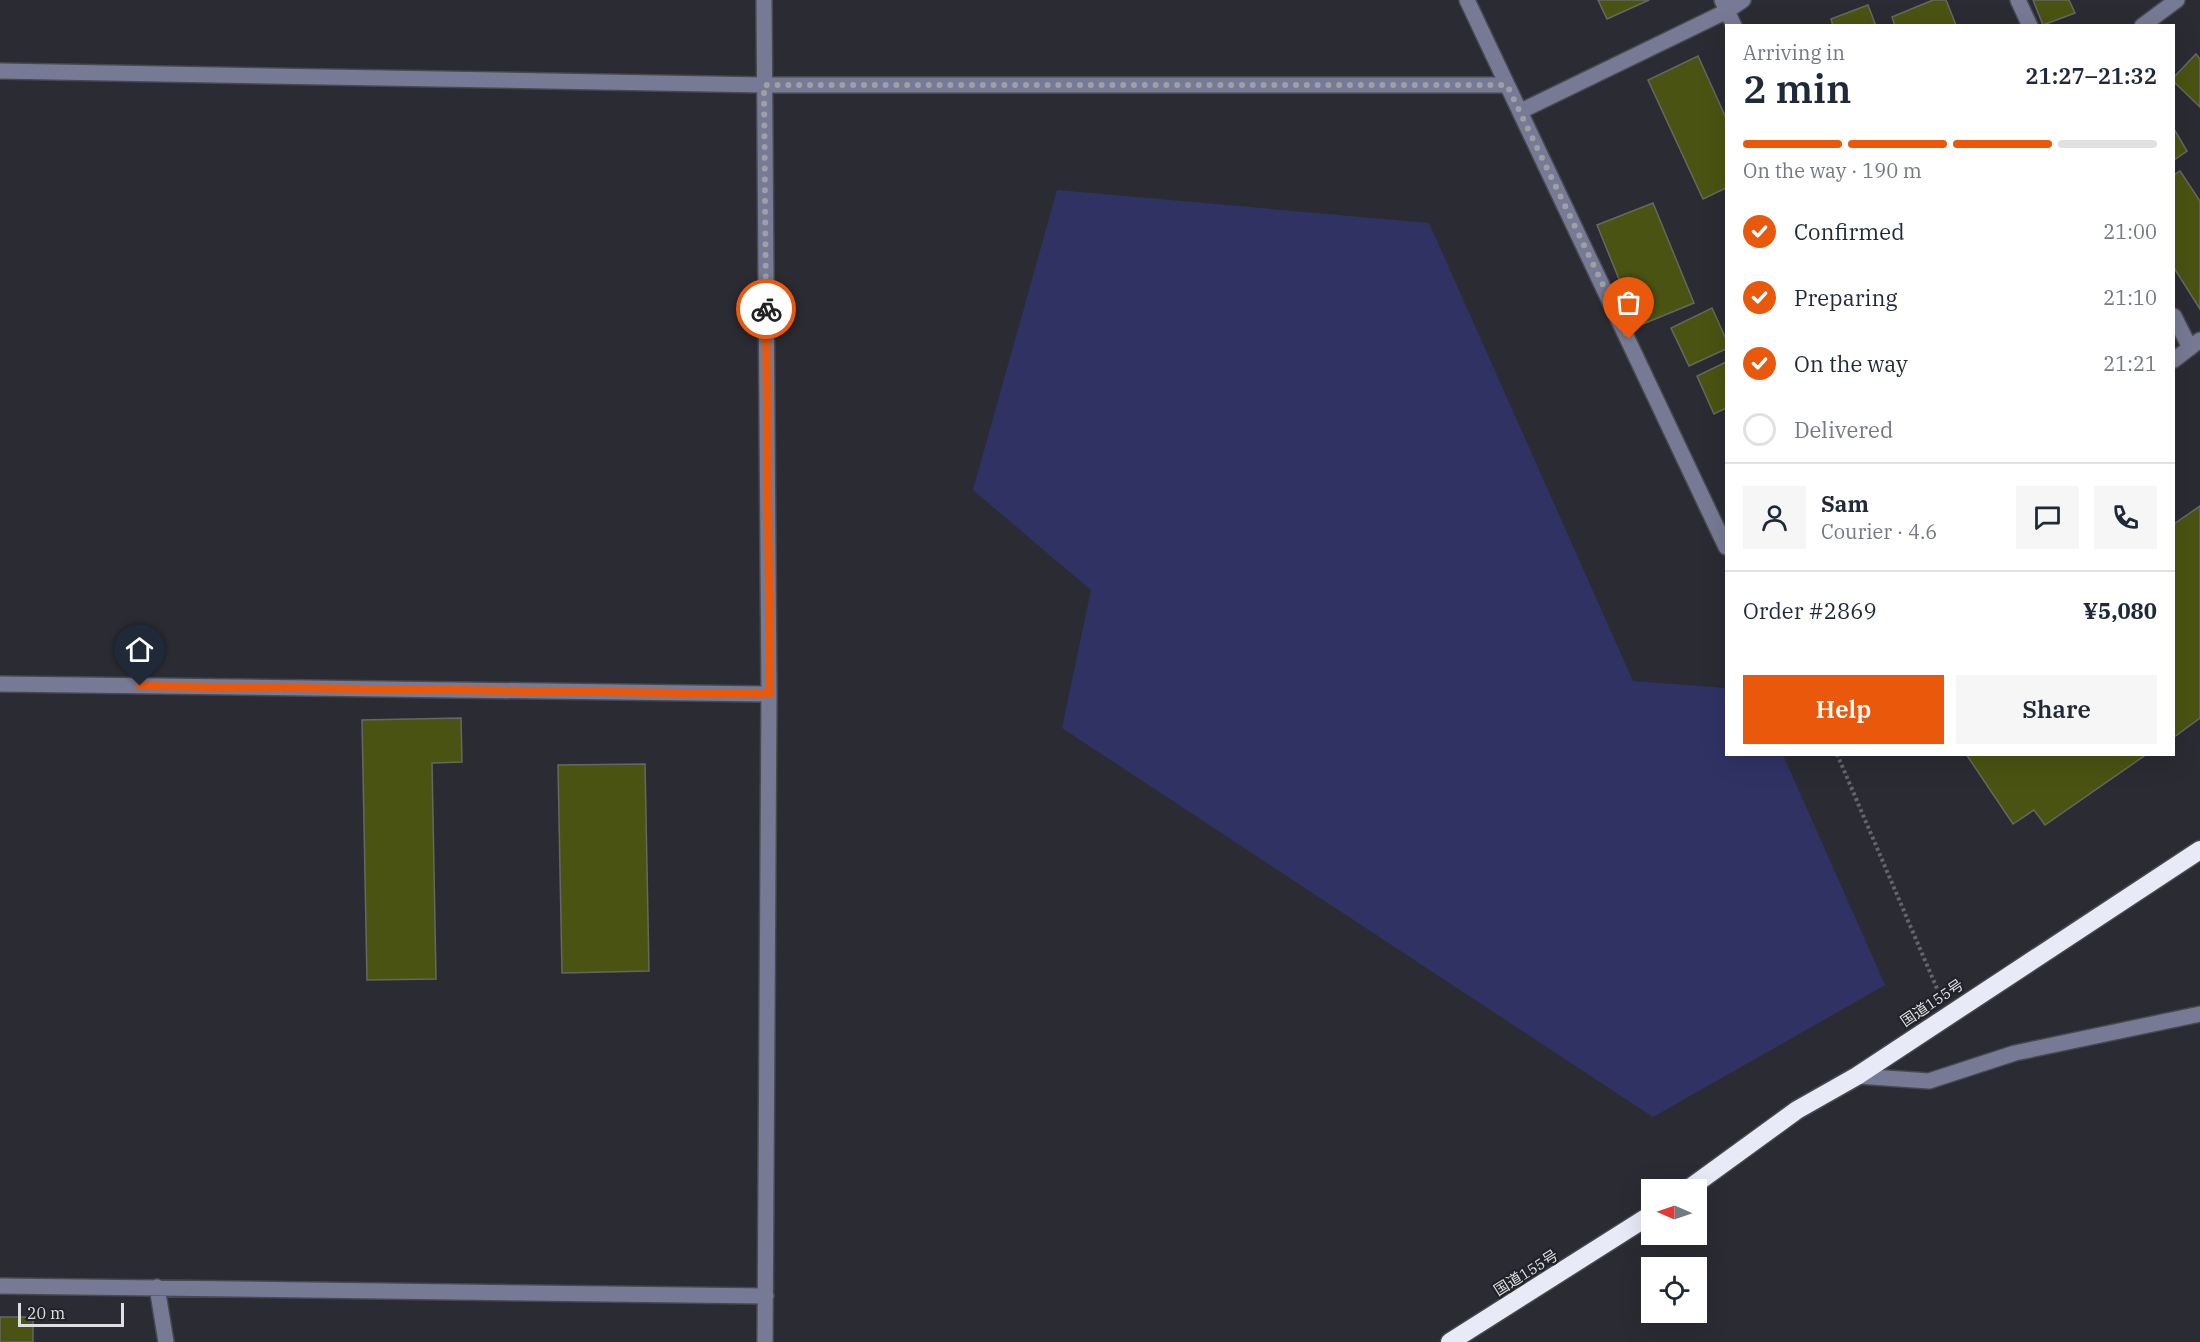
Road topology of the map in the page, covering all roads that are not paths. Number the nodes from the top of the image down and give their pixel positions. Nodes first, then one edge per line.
1 (764, 0) edge
2 (1467, 0) edge
3 (1743, 0) edge
4 (2018, 0) edge
5 (2177, 0) edge
6 (1724, 5) edge
7 (1733, 24) edge
8 (2029, 24) edge
9 (2145, 24) edge
10 (0, 71) edge
11 (764, 85) junction
12 (1507, 85) junction
13 (1521, 111) junction
14 (2175, 317) edge
15 (2195, 344) edge
16 (2175, 359) edge
17 (1725, 544) edge
18 (0, 684) edge
19 (770, 694) junction
20 (2200, 850) edge
21 (2200, 1014) edge
22 (1857, 1076) junction
23 (1702, 1179) edge
24 (1641, 1221) edge
25 (0, 1286) edge
26 (157, 1287) junction
27 (766, 1296) junction
28 (166, 1342) edge
29 (765, 1342) edge
30 (1450, 1342) edge

1 - 11 street
2 - 12 street
3 - 6 street
4 - 8 street
5 - 9 street
6 - 7 street
6 - 13 street
10 - 11 street
11 - 12 street
11 - 19 street
12 - 13 street
13 - 17 street
14 - 15 street
15 - 16 street
18 - 19 street
19 - 27 street
20 - 22 highway, 国道155号
21 - 22 street
22 - 23 highway, 国道155号
24 - 30 highway, 国道155号
25 - 26 street
26 - 27 street
26 - 28 street
27 - 29 street

